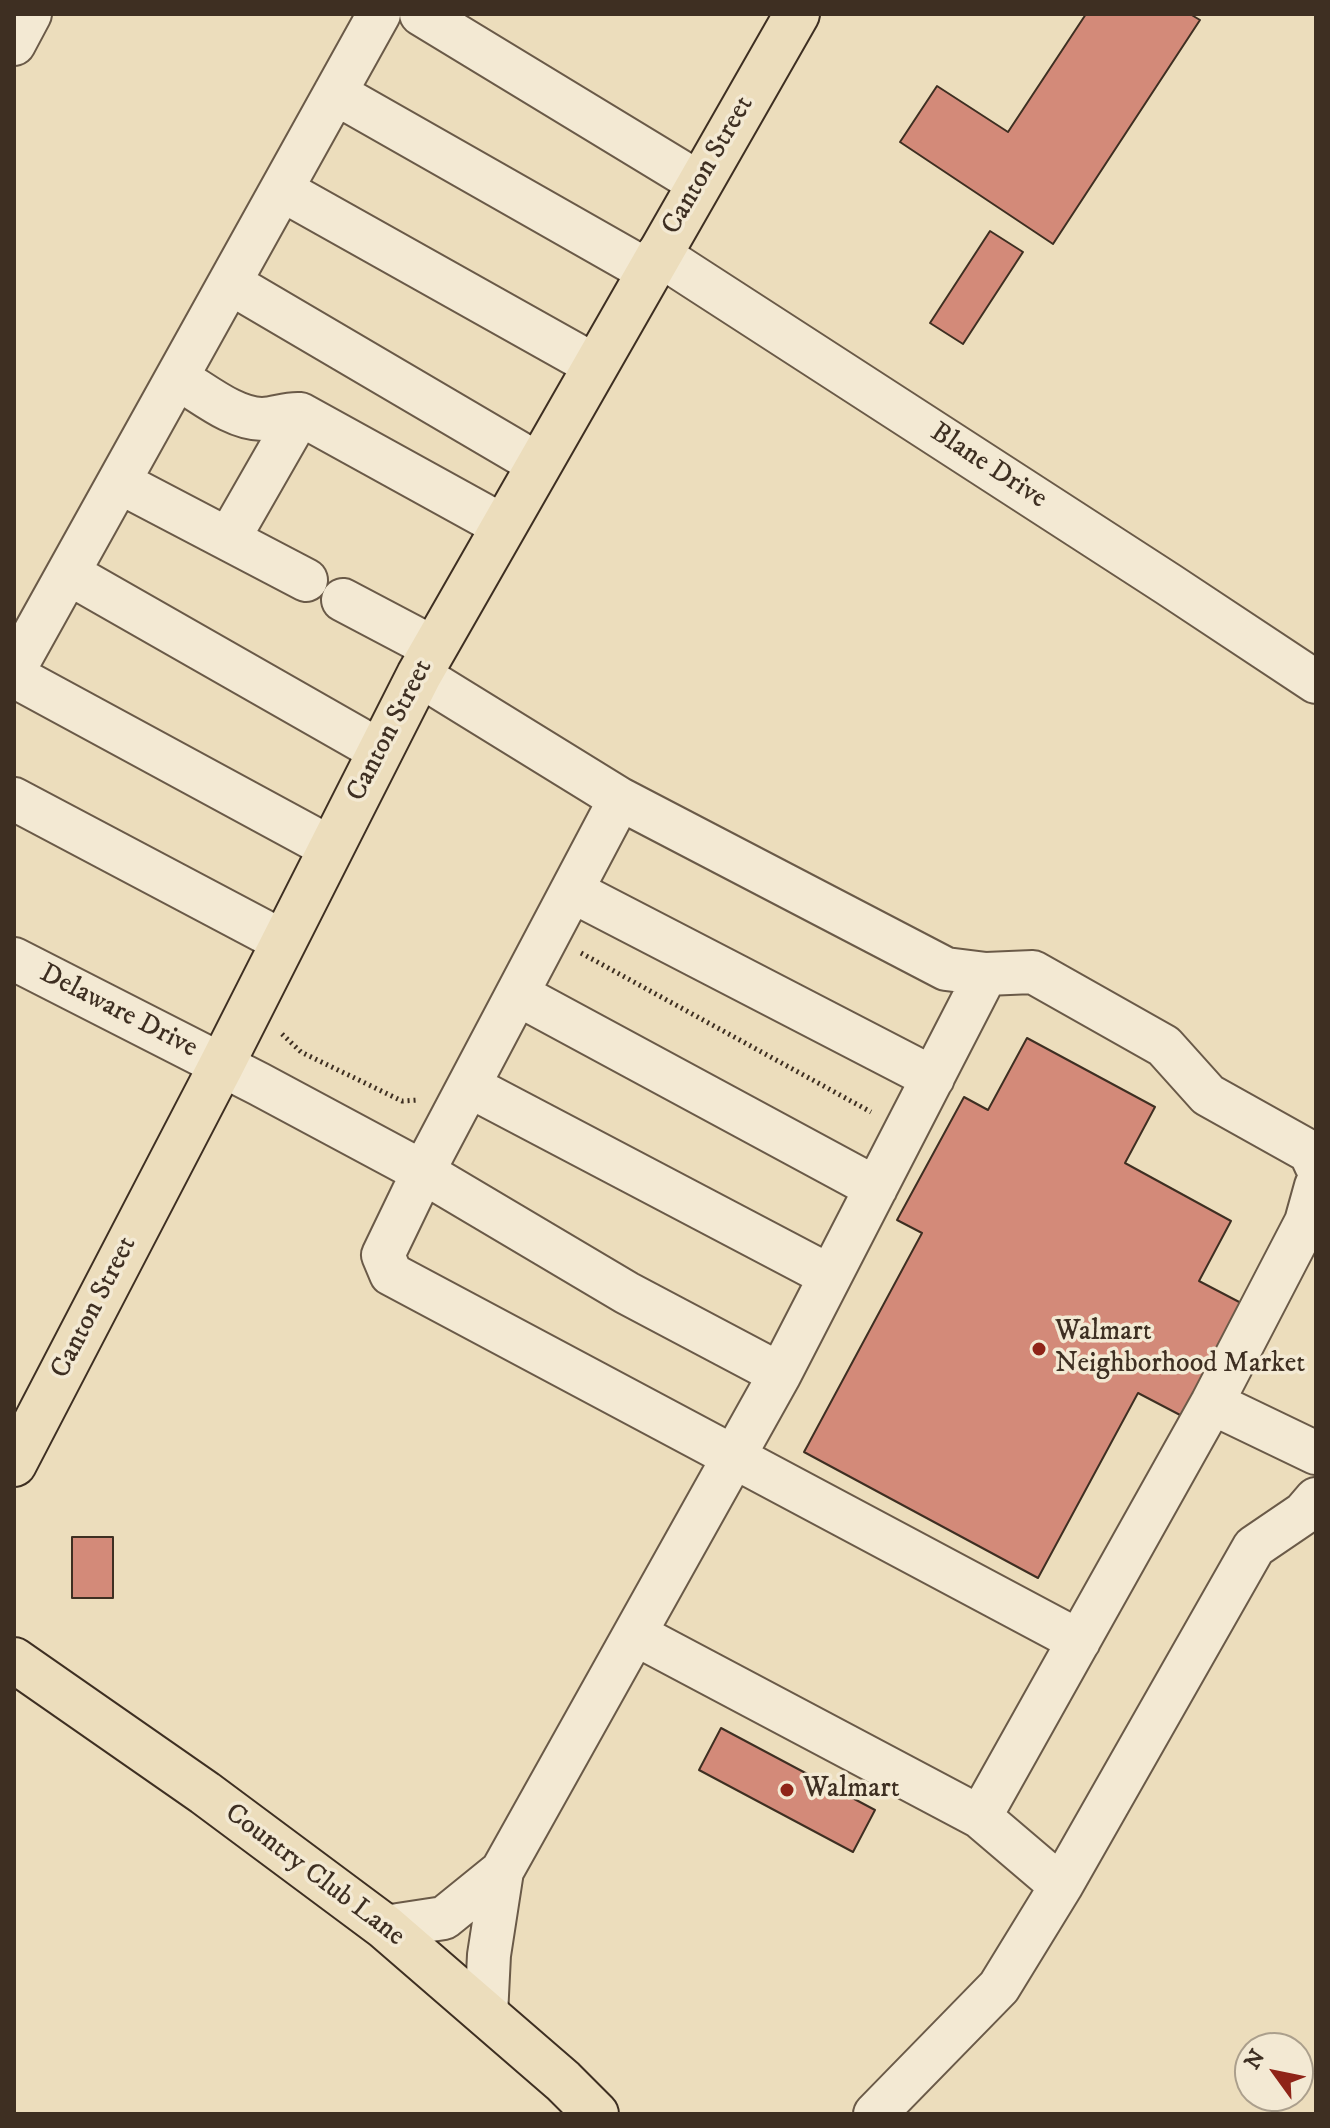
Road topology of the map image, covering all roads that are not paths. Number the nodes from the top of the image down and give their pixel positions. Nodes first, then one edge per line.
1 (30, 14) edge
2 (379, 14) edge
3 (421, 14) edge
4 (797, 14) edge
5 (14, 44) edge
6 (335, 93) junction
7 (699, 183) junction
8 (282, 190) junction
9 (653, 262) junction
10 (230, 283) junction
11 (594, 365) junction
12 (177, 378) junction
13 (300, 414) junction
14 (538, 464) junction
15 (119, 482) junction
16 (503, 526) junction
17 (229, 538) junction
18 (68, 573) junction
19 (306, 580) dead end
20 (343, 600) dead end
21 (426, 662) junction
22 (14, 673) edge
23 (1316, 682) edge
24 (380, 751) junction
25 (14, 799) edge
26 (620, 799) junction
27 (331, 848) junction
28 (572, 891) junction
29 (284, 942) junction
30 (14, 959) edge
31 (986, 974) junction
32 (517, 994) junction
33 (221, 1066) junction
34 (933, 1078) junction
35 (469, 1086) junction
36 (1316, 1165) edge
37 (423, 1172) junction
38 (1316, 1186) edge
39 (876, 1188) junction
40 (830, 1276) junction
41 (780, 1374) junction
42 (1212, 1403) junction
43 (1316, 1453) edge
44 (735, 1455) junction
45 (14, 1464) edge
46 (1316, 1499) edge
47 (635, 1634) junction
48 (1079, 1641) junction
49 (14, 1660) edge
50 (980, 1817) junction
51 (502, 1871) junction
52 (1061, 1886) junction
53 (385, 1927) junction
54 (486, 2015) junction
55 (596, 2114) edge
56 (875, 2114) edge

1 - 5 street
2 - 6 street
3 - 7 street
4 - 7 main road, Canton Street
6 - 8 street
6 - 9 street, Blane Drive
7 - 9 main road, Canton Street
8 - 10 street
8 - 11 street
9 - 11 main road, Canton Street
9 - 23 street, Blane Drive
10 - 12 street
10 - 14 street
11 - 14 main road, Canton Street
12 - 13 street
12 - 15 street
13 - 16 street
13 - 17 street
14 - 16 main road, Canton Street
15 - 17 street
15 - 18 street
16 - 21 main road, Canton Street
17 - 19 street
18 - 22 street
18 - 24 street
20 - 21 street
21 - 24 main road, Canton Street
21 - 26 street
22 - 27 street
24 - 27 main road, Canton Street
25 - 29 street
26 - 28 street
26 - 31 street
27 - 29 main road, Canton Street
28 - 32 street
28 - 34 street
29 - 33 main road, Canton Street
30 - 33 street, Delaware Drive
31 - 34 street
31 - 36 street
32 - 35 street
32 - 39 street
33 - 37 street, Delaware Drive
33 - 45 main road, Canton Street
34 - 39 street
35 - 37 street
35 - 40 street
37 - 41 street, Delaware Drive
37 - 44 street
38 - 42 street
39 - 40 street
40 - 41 street
41 - 44 street
42 - 43 street
42 - 48 street
44 - 47 street
44 - 48 street
46 - 52 street
47 - 50 street
47 - 51 street
48 - 50 street
49 - 53 main road, Country Club Lane
50 - 52 street
51 - 53 street
51 - 54 street
52 - 56 street
53 - 54 main road, Country Club Lane
54 - 55 main road, Country Club Lane

